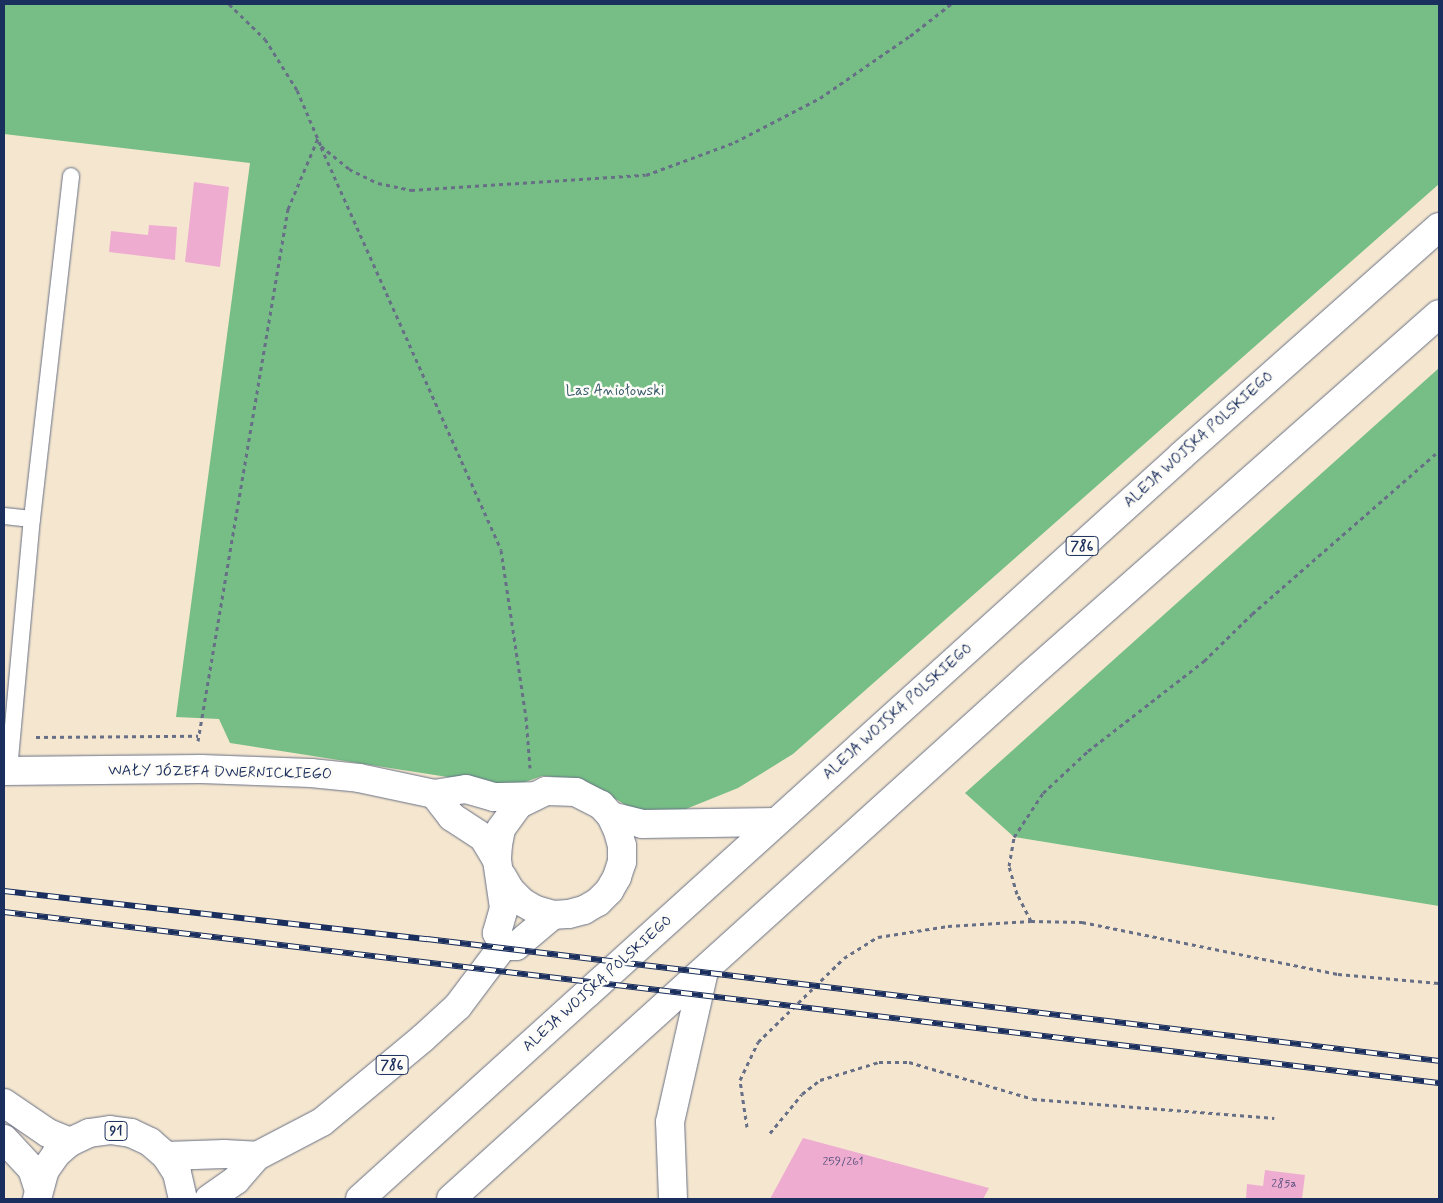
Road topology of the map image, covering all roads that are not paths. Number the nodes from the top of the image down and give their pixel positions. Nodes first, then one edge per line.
1 (71, 176) dead end
2 (1439, 227) edge
3 (1439, 314) edge
4 (4, 516) edge
5 (32, 519) junction
6 (6, 771) edge
7 (434, 794) junction
8 (533, 796) junction
9 (611, 816) junction
10 (776, 822) junction
11 (499, 868) junction
12 (553, 915) junction
13 (502, 946) junction
14 (704, 971) junction
15 (4, 1103) edge
16 (4, 1139) edge
17 (70, 1142) junction
18 (166, 1156) junction
19 (257, 1156) junction
20 (38, 1194) edge
21 (183, 1199) edge
22 (208, 1199) edge
23 (360, 1199) edge
24 (451, 1199) edge
25 (673, 1199) edge

1 - 5 lane
2 - 10 main road, ALEJA WOJSKA POLSKIEGO / 786
3 - 14 main road
4 - 5 lane
5 - 6 lane
6 - 7 main road, WAŁY JÓZEFA DWERNICKIEGO
7 - 8 main road, WAŁY JÓZEFA DWERNICKIEGO
7 - 11 main road
8 - 9 main road
8 - 11 main road
9 - 10 main road
9 - 12 main road
10 - 23 main road, ALEJA WOJSKA POLSKIEGO
11 - 12 main road
11 - 13 main road
12 - 13 main road
13 - 19 main road, 786
14 - 24 main road
14 - 25 main road
15 - 17 main road
16 - 20 main road, 91
17 - 18 main road, 91
17 - 20 main road, 91
18 - 19 main road
18 - 21 main road, 91
19 - 22 main road, 786

